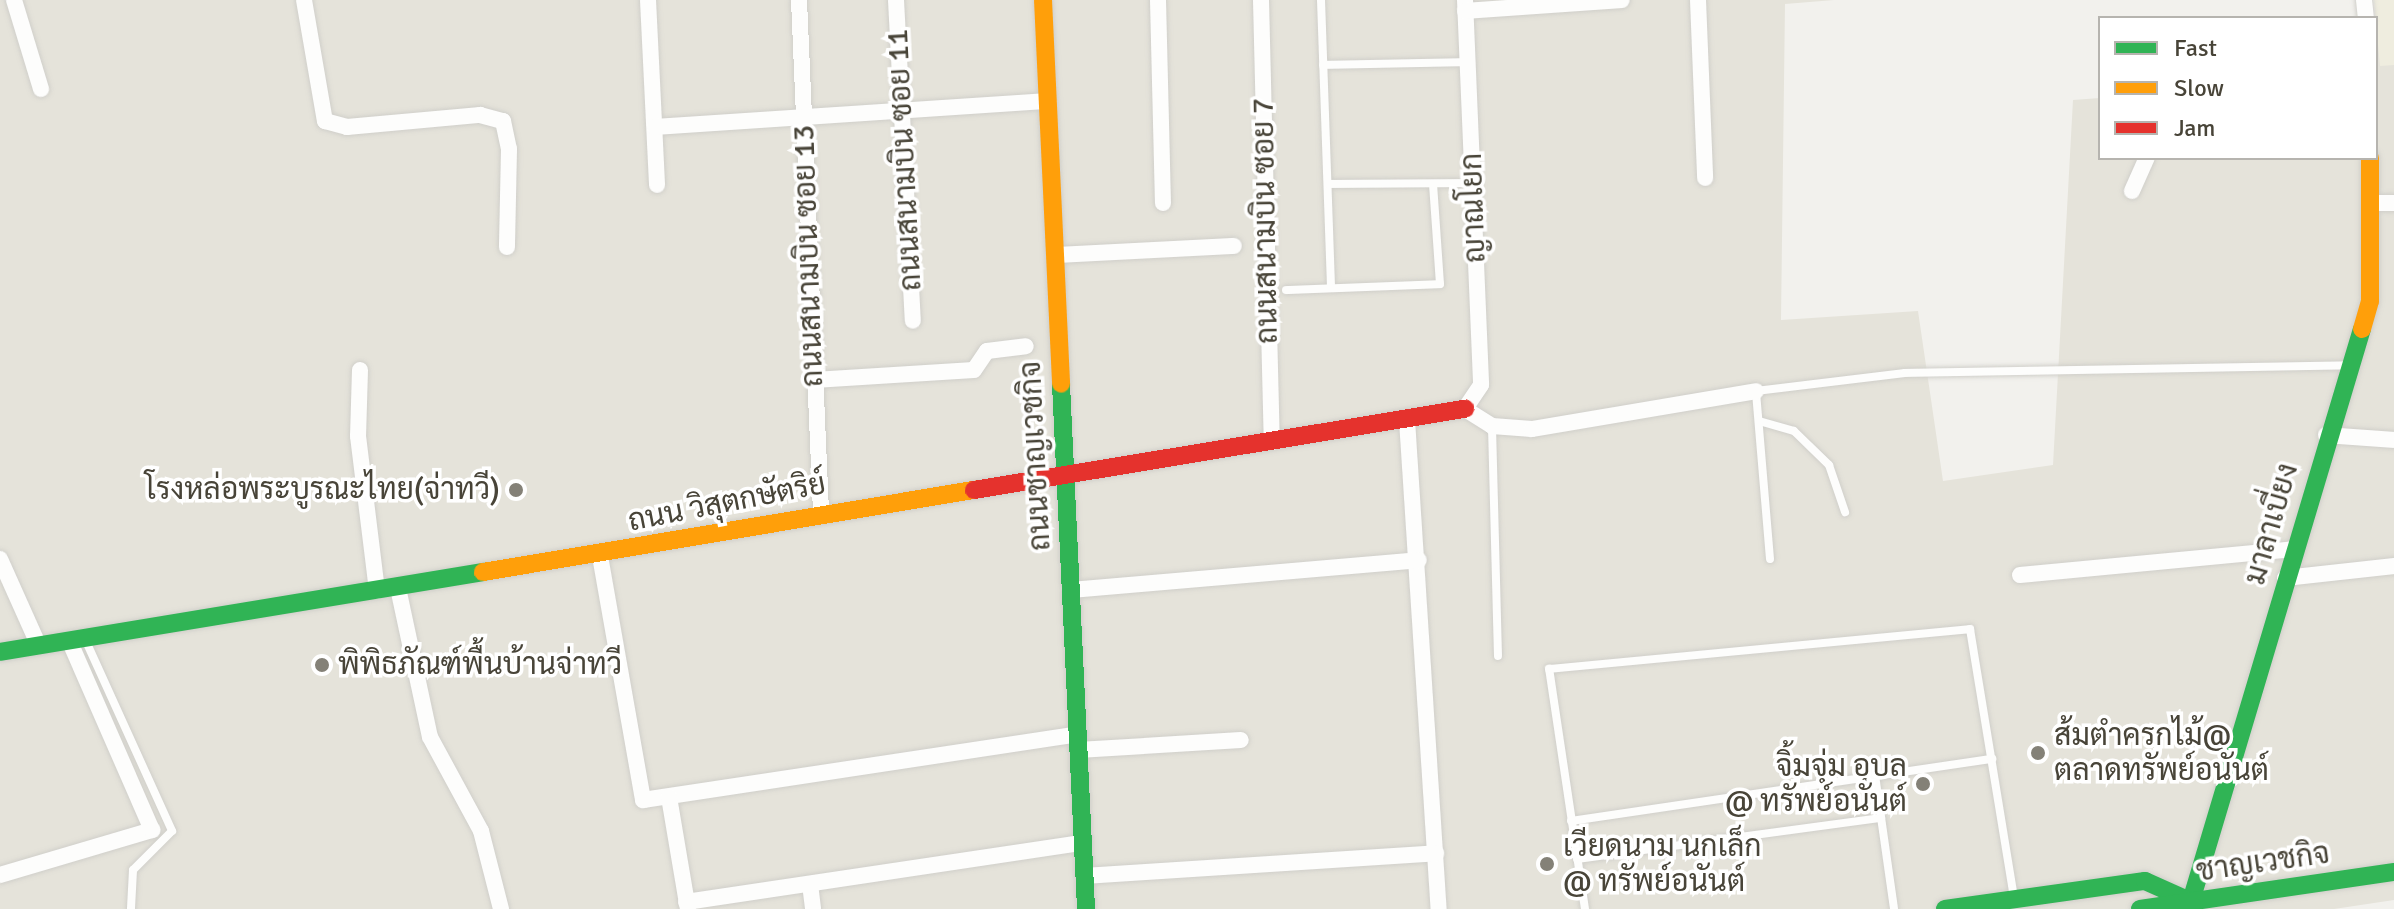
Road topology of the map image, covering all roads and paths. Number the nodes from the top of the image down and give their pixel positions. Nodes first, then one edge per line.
1 (14, 0) edge
2 (304, 0) edge
3 (648, 0) edge
4 (799, 0) edge
5 (896, 0) edge
6 (1043, 0) edge
7 (1158, 0) edge
8 (1261, 0) edge
9 (1321, 0) edge
10 (1622, 0) edge
11 (1698, 0) edge
12 (1465, 6) edge
13 (1468, 62) junction
14 (1323, 65) junction
15 (41, 89) dead end
16 (1048, 101) junction
17 (902, 110) junction
18 (803, 117) junction
19 (655, 127) junction
20 (2146, 160) edge
21 (2370, 160) edge
22 (1705, 178) dead end
23 (1473, 183) junction
24 (1328, 184) junction
25 (1433, 184) junction
26 (657, 185) dead end
27 (2132, 191) dead end
28 (1163, 203) dead end
29 (2371, 203) junction
30 (2394, 203) edge
31 (1234, 246) dead end
32 (507, 247) dead end
33 (1055, 255) junction
34 (1331, 288) junction
35 (1286, 290) dead end
36 (913, 321) dead end
37 (1026, 346) dead end
38 (2353, 365) junction
39 (360, 370) dead end
40 (814, 380) junction
41 (1756, 391) junction
42 (1465, 409) junction
43 (1407, 420) junction
44 (1759, 421) junction
45 (1492, 426) junction
46 (2326, 435) junction
47 (2394, 440) edge
48 (1272, 442) junction
49 (1065, 476) junction
50 (1845, 512) dead end
51 (821, 513) junction
52 (2294, 549) junction
53 (600, 556) junction
54 (0, 559) edge
55 (1770, 559) dead end
56 (1419, 560) junction
57 (2394, 566) edge
58 (2020, 575) dead end
59 (2285, 578) junction
60 (398, 588) junction
61 (1070, 590) junction
62 (377, 591) junction
63 (77, 639) junction
64 (39, 646) junction
65 (0, 652) edge
66 (1498, 656) dead end
67 (1241, 740) dead end
68 (1078, 742) junction
69 (1992, 759) junction
70 (1875, 775) junction
71 (669, 797) junction
72 (1881, 818) junction
73 (1571, 821) junction
74 (1082, 843) junction
75 (1436, 853) junction
76 (1577, 859) junction
77 (2394, 872) edge
78 (0, 875) edge
79 (1084, 876) junction
80 (810, 884) junction
81 (2014, 899) junction
82 (2191, 901) junction
83 (687, 905) edge
84 (132, 907) edge
85 (501, 909) edge
86 (813, 909) edge
87 (1086, 909) edge
88 (1439, 909) edge
89 (1585, 909) edge
90 (1894, 909) edge
91 (1945, 909) edge
92 (2140, 909) edge

1 - 15 street
2 - 32 street
3 - 19 street
4 - 18 street, ถนนสนามบิน ซอย 13
5 - 17 street, ถนนสนามบิน ซอย 11
6 - 16 street, ถนนชาญเวชกิจ
7 - 28 street
8 - 48 street, ถนนสนามบิน ซอย 7
9 - 14 lane
10 - 12 street
11 - 22 street
12 - 13 street, ญาณโยก
13 - 14 lane
13 - 23 street, ญาณโยก
14 - 24 lane
16 - 17 street
16 - 33 street, ถนนชาญเวชกิจ
17 - 18 street
17 - 36 street, ถนนสนามบิน ซอย 11
18 - 19 street
18 - 40 street, ถนนสนามบิน ซอย 13
19 - 26 street
20 - 27 street
21 - 29 street, มาลาเบี่ยง
23 - 25 lane
23 - 42 street, ญาณโยก
24 - 25 lane
24 - 34 lane
25 - 34 lane
29 - 30 street
29 - 38 street, มาลาเบี่ยง
31 - 33 street
33 - 49 street, ถนนชาญเวชกิจ
34 - 35 lane
37 - 40 street
38 - 41 lane
38 - 46 street, มาลาเบี่ยง
39 - 62 street
40 - 51 street, ถนนสนามบิน ซอย 13
41 - 44 lane
41 - 45 street
42 - 43 street, ถนน วิสุตกษัตริย์
42 - 45 street
43 - 48 street, ถนน วิสุตกษัตริย์
43 - 56 street
44 - 50 lane
44 - 55 lane
45 - 66 lane
46 - 47 street
46 - 52 street, มาลาเบี่ยง
48 - 49 street, ถนน วิสุตกษัตริย์
49 - 51 street, ถนน วิสุตกษัตริย์
49 - 61 street, ถนนชาญเวชกิจ
51 - 53 street, ถนน วิสุตกษัตริย์
52 - 58 street
52 - 59 street, มาลาเบี่ยง
53 - 60 street, ถนน วิสุตกษัตริย์
53 - 71 street
54 - 64 street
56 - 61 street
56 - 75 street
57 - 59 street
59 - 82 street, มาลาเบี่ยง
60 - 62 street, ถนน วิสุตกษัตริย์
60 - 85 street
61 - 68 street, ถนนชาญเวชกิจ
62 - 63 street, ถนน วิสุตกษัตริย์
63 - 64 street, ถนน วิสุตกษัตริย์
63 - 78 street
63 - 84 lane
64 - 65 street, ถนน วิสุตกษัตริย์
67 - 68 street
68 - 71 street
68 - 74 street, ถนนชาญเวชกิจ
69 - 70 lane
69 - 73 lane
69 - 81 lane
70 - 72 lane
70 - 73 lane
71 - 83 street
72 - 76 lane
72 - 90 lane
73 - 76 lane
74 - 79 street, ถนนชาญเวชกิจ
74 - 80 street
75 - 79 street
75 - 88 street
76 - 89 lane
77 - 82 street, ชาญเวชกิจ
79 - 87 street, ถนนชาญเวชกิจ
80 - 83 street
80 - 86 street
81 - 82 street
81 - 91 street
82 - 92 street, ชาญเวชกิจ

